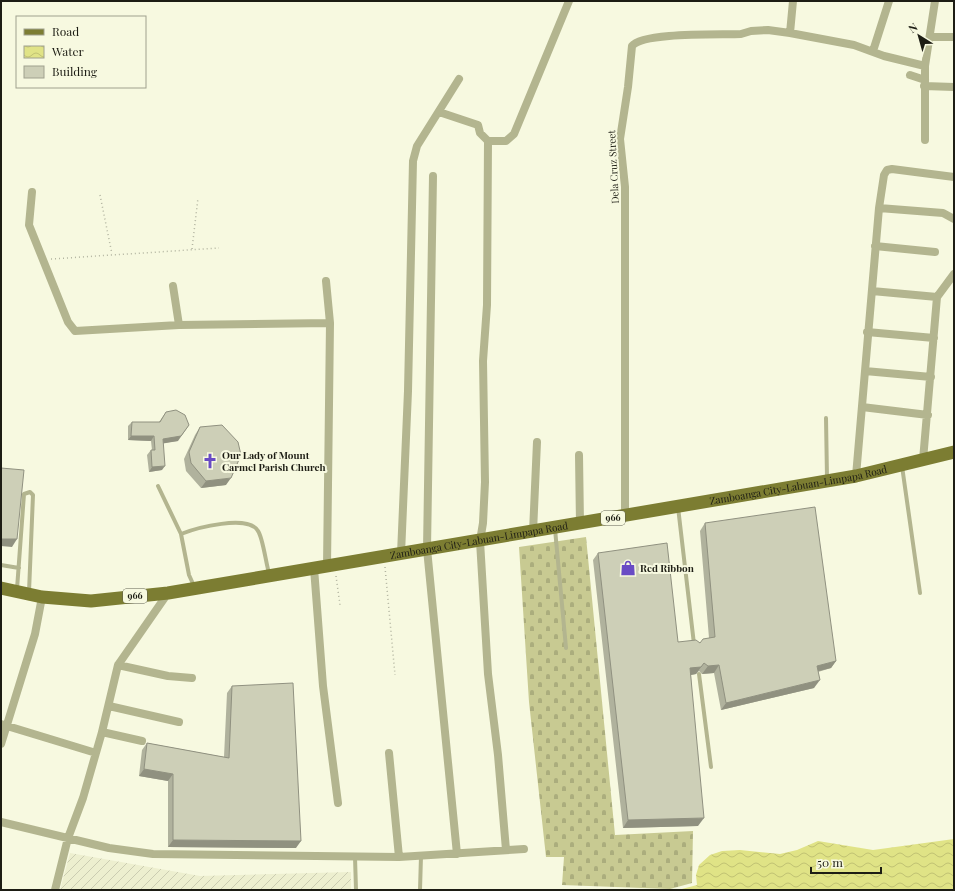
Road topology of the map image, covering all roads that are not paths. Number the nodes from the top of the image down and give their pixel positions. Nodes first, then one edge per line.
1 (569, 1) edge
2 (793, 1) edge
3 (889, 1) edge
4 (935, 1) edge
5 (790, 34) junction
6 (930, 37) junction
7 (954, 37) edge
8 (873, 51) junction
9 (925, 66) junction
10 (910, 75) dead end
11 (458, 79) dead end
12 (924, 83) junction
13 (954, 87) edge
14 (439, 112) junction
15 (925, 140) dead end
16 (488, 141) junction
17 (433, 176) dead end
18 (954, 177) edge
19 (32, 192) dead end
20 (879, 208) junction
21 (954, 219) edge
22 (875, 246) junction
23 (935, 252) dead end
24 (954, 274) edge
25 (326, 281) dead end
26 (173, 286) dead end
27 (872, 292) junction
28 (937, 296) junction
29 (330, 323) junction
30 (179, 325) junction
31 (868, 332) junction
32 (934, 338) junction
33 (864, 371) junction
34 (931, 377) junction
35 (862, 407) junction
36 (928, 415) junction
37 (826, 418) dead end
38 (537, 442) dead end
39 (954, 452) edge
40 (579, 455) dead end
41 (923, 460) junction
42 (902, 464) junction
43 (856, 476) junction
44 (827, 481) junction
45 (158, 486) dead end
46 (678, 507) junction
47 (626, 516) junction
48 (580, 524) junction
49 (554, 528) junction
50 (533, 532) junction
51 (181, 534) junction
52 (480, 540) junction
53 (426, 549) junction
54 (401, 554) junction
55 (1, 565) edge
56 (331, 565) junction
57 (19, 568) junction
58 (314, 568) junction
59 (269, 576) junction
60 (195, 587) junction
61 (1, 588) edge
62 (168, 593) junction
63 (920, 593) dead end
64 (29, 594) junction
65 (694, 647) edge
66 (566, 648) dead end
67 (118, 665) junction
68 (699, 674) edge
69 (192, 678) dead end
70 (109, 706) junction
71 (179, 722) dead end
72 (4, 725) edge
73 (102, 732) junction
74 (142, 741) dead end
75 (1, 744) edge
76 (96, 753) junction
77 (389, 753) dead end
78 (711, 767) dead end
79 (338, 802) dead end
80 (1, 822) edge
81 (68, 838) junction
82 (524, 849) dead end
83 (506, 850) junction
84 (456, 854) junction
85 (421, 856) junction
86 (356, 857) junction
87 (399, 857) junction
88 (54, 890) edge
89 (356, 890) edge
90 (420, 890) edge

1 - 16 street
2 - 5 street
3 - 8 street
4 - 6 street
5 - 8 street, Dela Cruz Street
5 - 47 street, Dela Cruz Street
6 - 7 street
6 - 9 street
8 - 9 street, Dela Cruz Street
9 - 12 street
10 - 12 street
11 - 14 street
12 - 13 street
12 - 15 street
14 - 16 street
14 - 54 street
16 - 52 street
17 - 53 street
18 - 20 street
19 - 30 street
20 - 21 street
20 - 22 street
22 - 23 street
22 - 27 street
24 - 28 street
25 - 29 street
26 - 30 street
27 - 28 street
27 - 31 street
28 - 32 street
29 - 30 street
29 - 56 street
31 - 32 street
31 - 33 street
32 - 34 street
33 - 34 street
33 - 35 street
34 - 36 street
35 - 36 street
35 - 43 street
36 - 41 street
37 - 44 lane
38 - 50 street
39 - 41 main road, Zamboanga City-Labuan-Limpapa Road / 966
40 - 48 street
41 - 42 main road, Zamboanga City-Labuan-Limpapa Road / 966
42 - 43 main road, Zamboanga City-Labuan-Limpapa Road / 966
42 - 63 lane
43 - 44 main road, Zamboanga City-Labuan-Limpapa Road / 966
44 - 46 main road, Zamboanga City-Labuan-Limpapa Road / 966
45 - 51 lane
46 - 47 main road, Zamboanga City-Labuan-Limpapa Road / 966
46 - 65 lane
47 - 48 main road, Zamboanga City-Labuan-Limpapa Road / 966
48 - 49 main road, Zamboanga City-Labuan-Limpapa Road / 966
49 - 50 main road, Zamboanga City-Labuan-Limpapa Road / 966
49 - 66 lane
50 - 52 main road, Zamboanga City-Labuan-Limpapa Road / 966
51 - 59 lane
51 - 60 lane
52 - 53 main road, Zamboanga City-Labuan-Limpapa Road / 966
52 - 83 street
53 - 54 main road, Zamboanga City-Labuan-Limpapa Road / 966
53 - 84 street
54 - 56 main road, Zamboanga City-Labuan-Limpapa Road / 966
55 - 57 lane
56 - 58 main road, Zamboanga City-Labuan-Limpapa Road / 966
57 - 64 lane
57 - 64 lane
58 - 59 main road, Zamboanga City-Labuan-Limpapa Road / 966
58 - 79 street
59 - 60 main road, Zamboanga City-Labuan-Limpapa Road / 966
60 - 62 main road, Zamboanga City-Labuan-Limpapa Road / 966
61 - 64 main road, Zamboanga City-Labuan-Limpapa Road / 966
62 - 64 main road, Zamboanga City-Labuan-Limpapa Road / 966
62 - 67 street
64 - 72 street
67 - 69 street
67 - 70 street
68 - 78 lane
70 - 71 street
70 - 73 street
72 - 75 street
72 - 76 street
73 - 74 street
73 - 76 street
76 - 81 street
77 - 87 street
80 - 81 street
81 - 86 street
81 - 88 street
82 - 83 street
83 - 84 street
84 - 85 street
85 - 87 street
85 - 90 lane
86 - 87 street
86 - 89 lane

